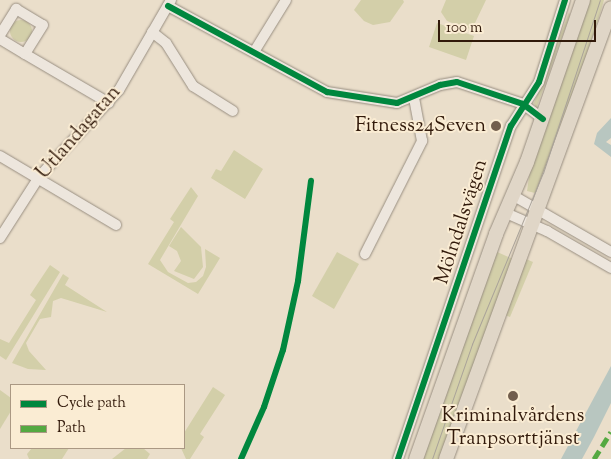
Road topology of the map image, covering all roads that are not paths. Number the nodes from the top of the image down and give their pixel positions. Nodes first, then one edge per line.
1 (286, 0) edge
2 (578, 0) edge
3 (583, 0) edge
4 (564, 1) edge
5 (170, 3) edge
6 (611, 8) edge
7 (1, 29) edge
8 (152, 32) junction
9 (0, 39) edge
10 (254, 52) junction
11 (25, 54) junction
12 (414, 98) junction
13 (109, 103) junction
14 (523, 104) junction
15 (233, 110) dead end
16 (543, 119) junction
17 (0, 156) edge
18 (39, 177) junction
19 (514, 196) junction
20 (539, 210) junction
21 (506, 213) junction
22 (116, 225) dead end
23 (533, 225) junction
24 (0, 238) edge
25 (611, 252) edge
26 (365, 254) dead end
27 (611, 268) edge
28 (398, 459) edge
29 (416, 459) edge
30 (446, 459) edge

1 - 10 street
2 - 4 street, Mölndalsvägen
3 - 16 main road, Mölndalsvägen
4 - 14 street, Mölndalsvägen
5 - 8 street, Utlandagatan
5 - 10 street
6 - 20 main road
7 - 11 street
8 - 13 street, Utlandagatan
8 - 15 street
9 - 11 street
10 - 12 street
11 - 13 street
12 - 14 street
12 - 26 street
13 - 18 street, Utlandagatan
14 - 16 street
14 - 28 street, Mölndalsvägen
16 - 19 main road, Mölndalsvägen
17 - 18 street
18 - 22 street
18 - 24 street, Utlandagatan
19 - 20 street
19 - 21 main road, Mölndalsvägen
20 - 23 main road
20 - 25 street
21 - 23 street
21 - 29 main road, Mölndalsvägen
23 - 27 street
23 - 30 main road

